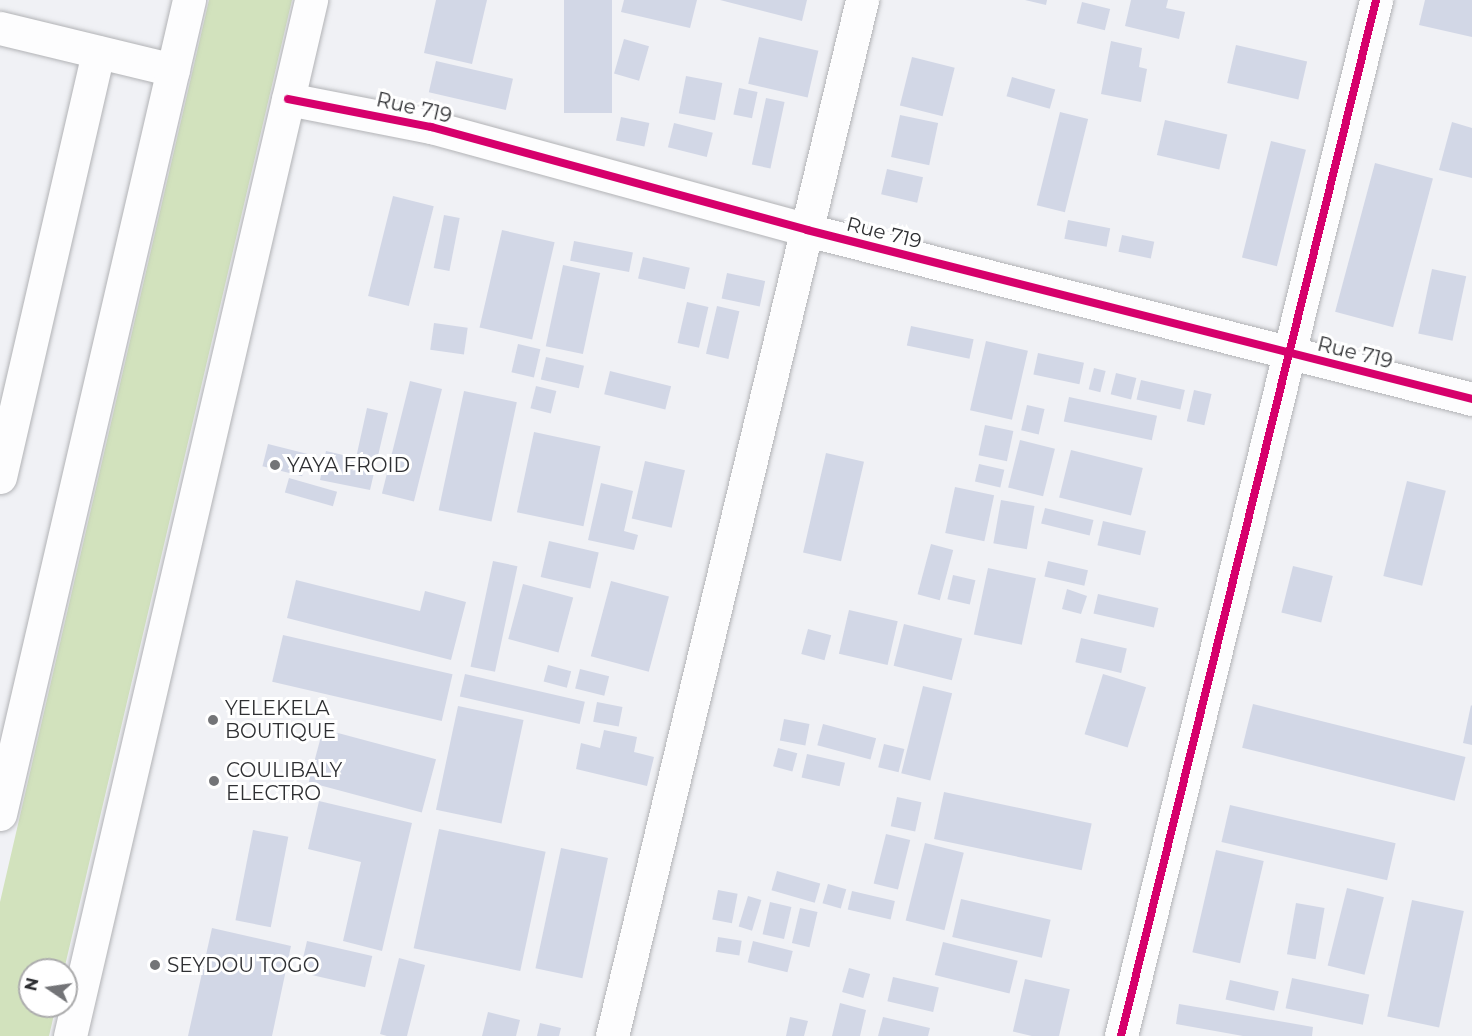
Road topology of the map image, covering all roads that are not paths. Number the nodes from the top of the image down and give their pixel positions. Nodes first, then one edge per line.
1 (189, 0) edge
2 (311, 0) edge
3 (862, 0) edge
4 (1376, 0) edge
5 (0, 28) edge
6 (98, 52) junction
7 (173, 70) junction
8 (288, 99) junction
9 (807, 230) junction
10 (1289, 353) junction
11 (1472, 399) edge
12 (0, 477) edge
13 (0, 814) edge
14 (70, 1036) edge
15 (612, 1036) edge
16 (1121, 1036) edge

1 - 7 street
2 - 8 street
3 - 9 street
4 - 10 street
5 - 6 street
6 - 7 street
6 - 12 street
7 - 13 street
8 - 9 street, Rue 719
8 - 14 street
9 - 10 street, Rue 719
9 - 15 street
10 - 11 street, Rue 719
10 - 16 street

